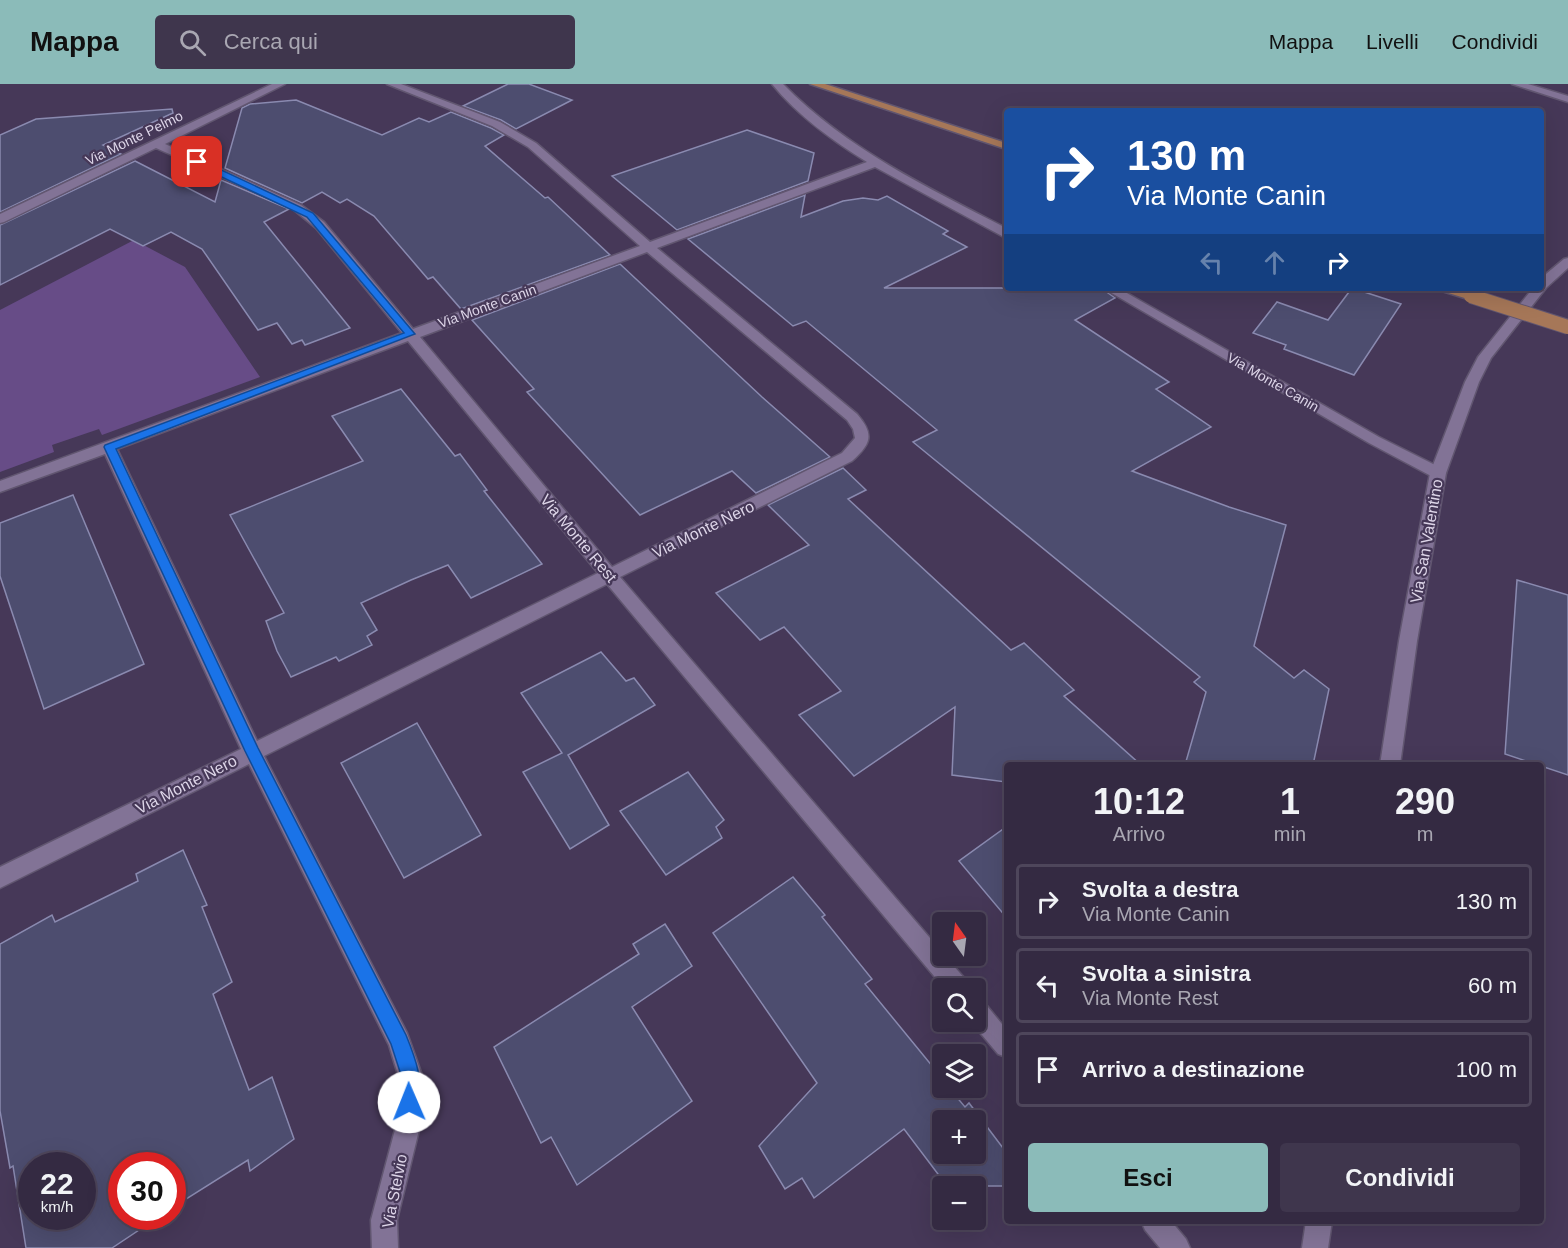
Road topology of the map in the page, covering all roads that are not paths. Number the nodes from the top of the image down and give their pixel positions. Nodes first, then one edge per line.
1 (280, 84) edge
2 (392, 84) edge
3 (777, 84) edge
4 (814, 84) edge
5 (1517, 84) edge
6 (1568, 99) edge
7 (157, 144) junction
8 (1004, 145) edge
9 (873, 164) junction
10 (0, 219) edge
11 (1004, 232) edge
12 (647, 246) junction
13 (1568, 262) edge
14 (1544, 284) edge
15 (1114, 291) edge
16 (1456, 291) edge
17 (1537, 291) edge
18 (1568, 327) edge
19 (410, 334) junction
20 (109, 447) junction
21 (1438, 473) junction
22 (0, 488) edge
23 (609, 575) junction
24 (252, 751) junction
25 (1390, 762) edge
26 (0, 878) edge
27 (950, 978) edge
28 (986, 1021) edge
29 (1004, 1044) edge
30 (1157, 1224) edge
31 (1319, 1224) edge
32 (385, 1248) edge
33 (1177, 1248) edge
34 (1315, 1248) edge

1 - 7 street, Via Monte Pelmo
2 - 12 street, Via Monte Nero
3 - 9 street
4 - 8 main road
5 - 6 street
7 - 10 street, Via Monte Pelmo
7 - 19 street, Via Monte Rest
9 - 11 street
9 - 12 street, Via Monte Canin
12 - 19 street, Via Monte Canin
12 - 23 street, Via Monte Nero
13 - 14 street, Via San Valentino
15 - 21 street, Via Monte Canin
16 - 18 main road, bridge
17 - 21 street, Via San Valentino
19 - 20 street, Via Monte Canin
19 - 23 street, Via Monte Rest
20 - 22 street, Via Monte Canin
20 - 24 street, Via Stelvio
21 - 25 street, Via San Valentino
23 - 24 street, Via Monte Nero
23 - 27 street, Via Monte Rest
24 - 26 street, Via Monte Nero
24 - 32 street, Via Stelvio
28 - 29 street
30 - 33 street
31 - 34 street

